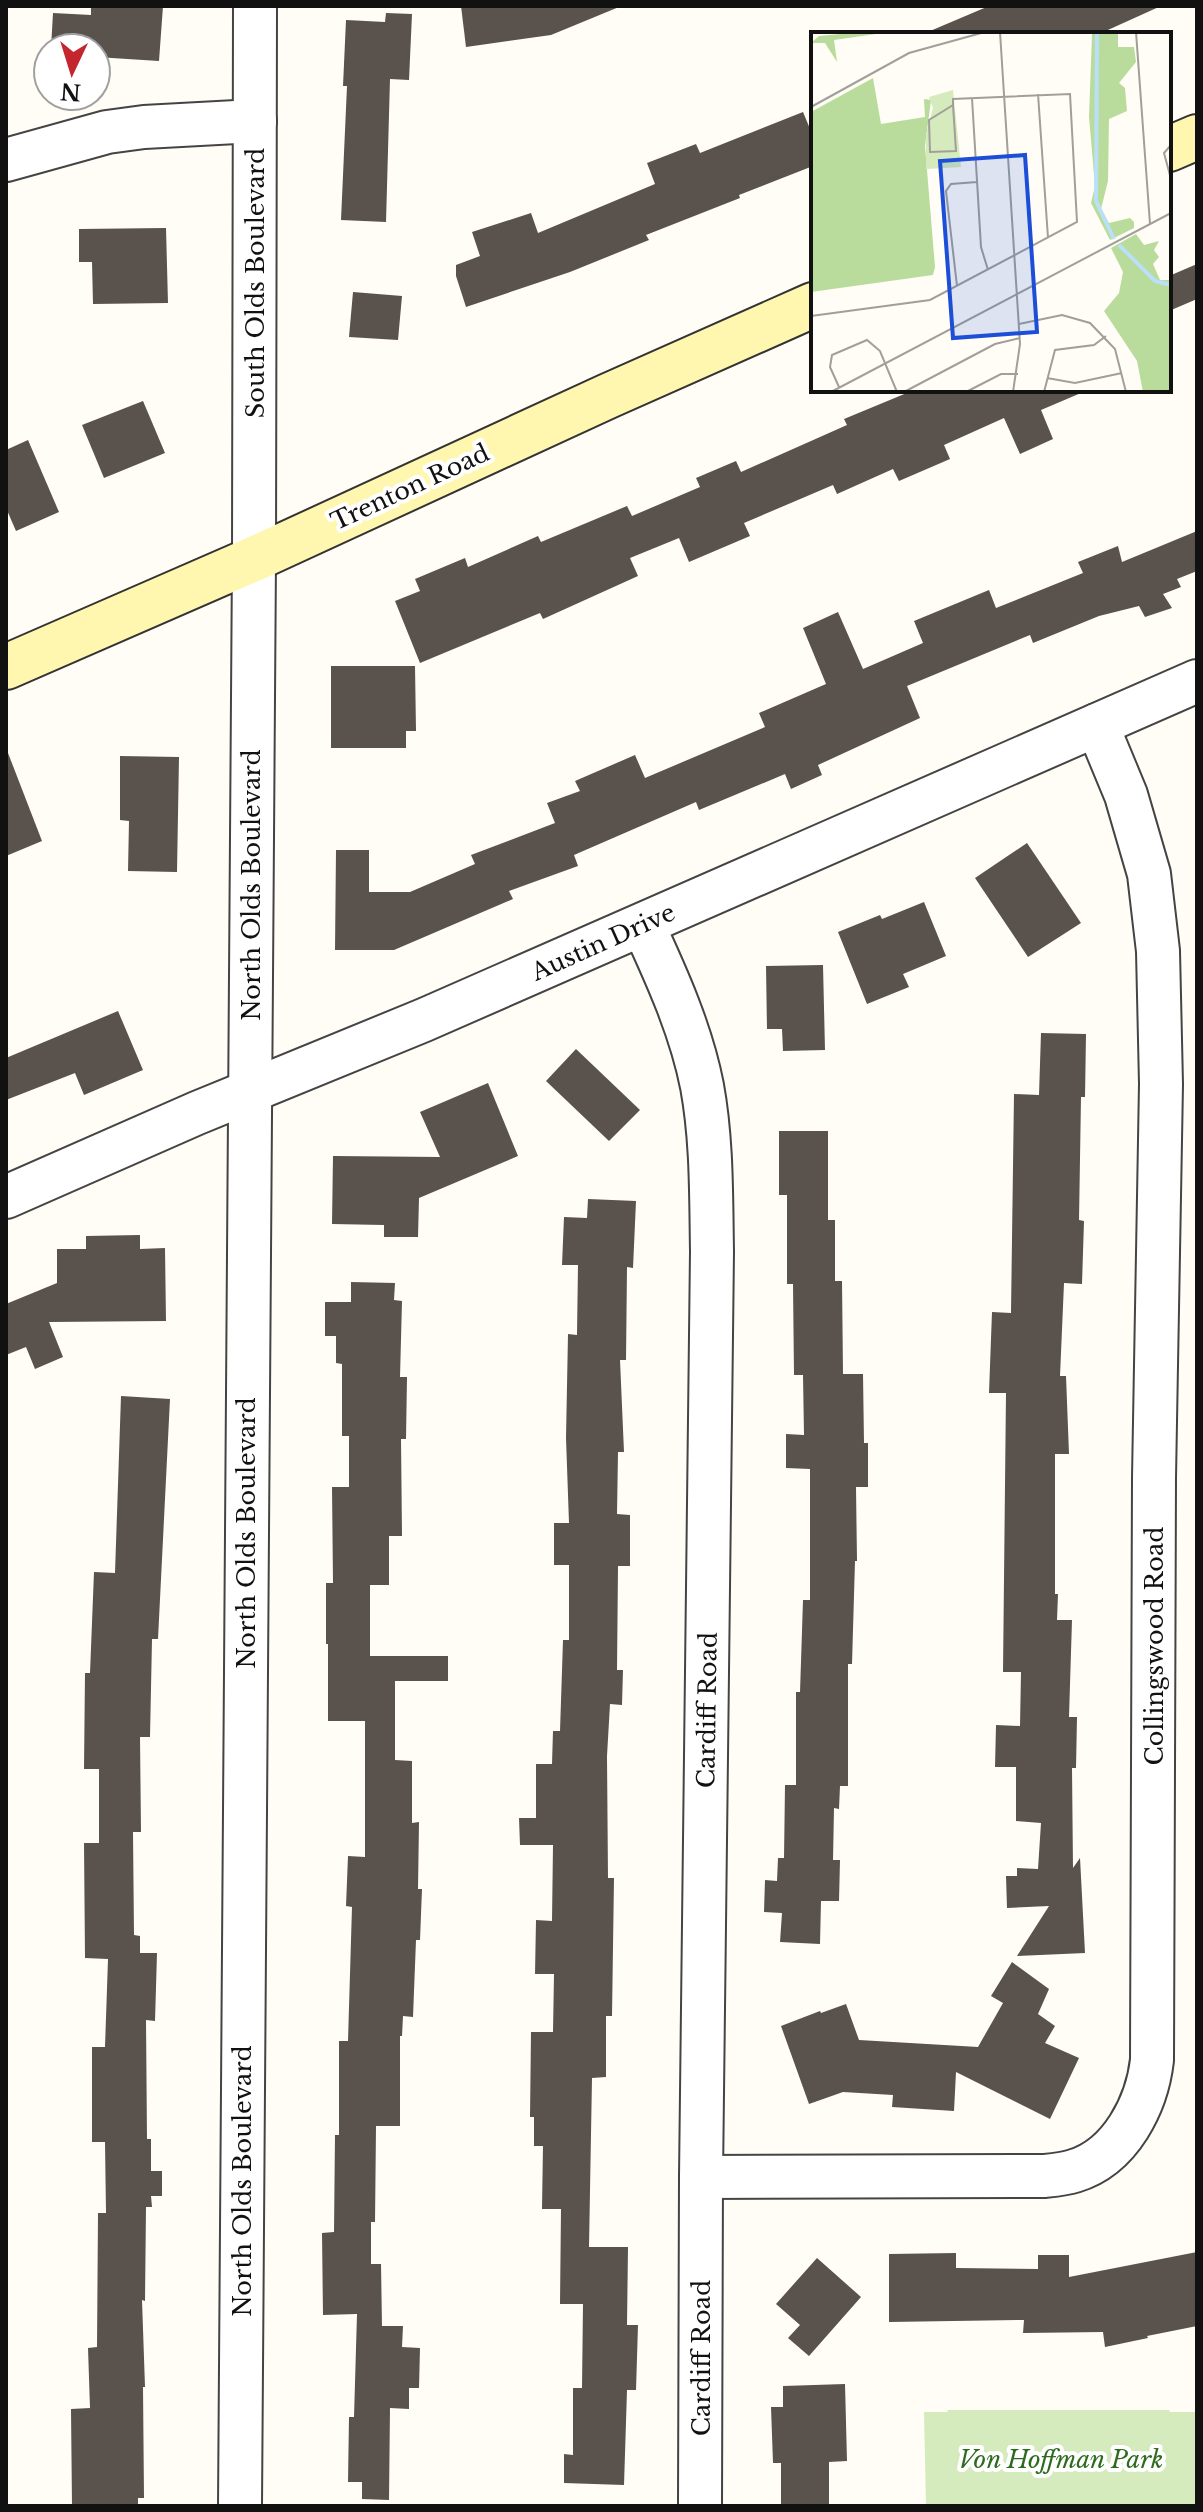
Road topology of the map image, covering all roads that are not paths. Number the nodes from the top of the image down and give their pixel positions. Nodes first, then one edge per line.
1 (255, 6) edge
2 (255, 121) junction
3 (1197, 137) edge
4 (1171, 148) edge
5 (6, 160) edge
6 (811, 306) edge
7 (254, 559) junction
8 (6, 667) edge
9 (1197, 681) edge
10 (1097, 725) junction
11 (643, 925) junction
12 (249, 1093) junction
13 (6, 1197) edge
14 (701, 2177) junction
15 (240, 2506) edge
16 (700, 2506) edge

1 - 2 street, South Olds Boulevard
2 - 5 street
2 - 7 street, South Olds Boulevard
3 - 4 main road
6 - 7 main road, Trenton Road
7 - 8 main road, Trenton Road
7 - 12 street, North Olds Boulevard
9 - 10 street, Austin Drive
10 - 11 street, Austin Drive
10 - 14 street, Collingswood Road
11 - 12 street, Austin Drive
11 - 14 street, Cardiff Road
12 - 13 street, Austin Drive
12 - 15 street, North Olds Boulevard
14 - 16 street, Cardiff Road

